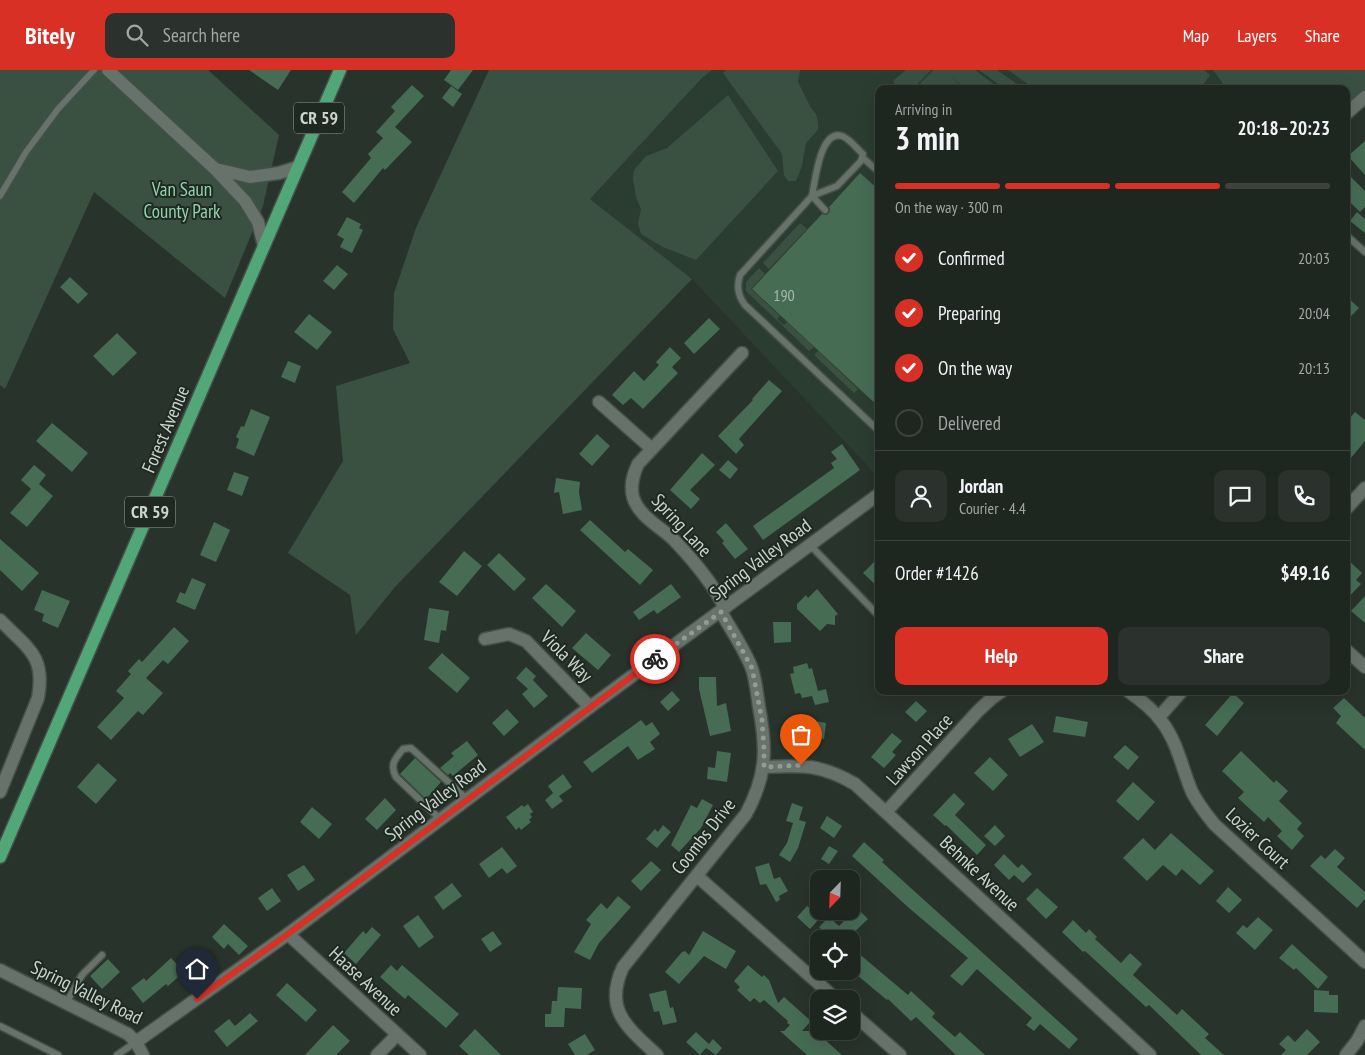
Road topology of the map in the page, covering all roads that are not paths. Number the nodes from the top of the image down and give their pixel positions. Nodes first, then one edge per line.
1 (94, 70) edge
2 (108, 70) edge
3 (340, 70) edge
4 (1365, 97) edge
5 (1350, 110) edge
6 (863, 158) junction
7 (298, 167) junction
8 (214, 168) junction
9 (875, 168) edge
10 (0, 196) edge
11 (812, 196) junction
12 (825, 210) dead end
13 (1350, 239) edge
14 (264, 246) junction
15 (1365, 252) edge
16 (742, 353) dead end
17 (599, 402) dead end
18 (875, 427) edge
19 (652, 449) junction
20 (1365, 488) edge
21 (875, 497) edge
22 (1350, 505) edge
23 (810, 545) junction
24 (723, 610) junction
25 (875, 612) edge
26 (0, 620) edge
27 (485, 639) dead end
28 (1350, 654) edge
29 (1365, 667) edge
30 (996, 695) edge
31 (1134, 695) edge
32 (1178, 695) edge
33 (590, 707) junction
34 (1159, 717) junction
35 (764, 767) junction
36 (0, 792) edge
37 (468, 800) junction
38 (886, 812) junction
39 (441, 820) junction
40 (0, 857) edge
41 (697, 876) junction
42 (288, 934) junction
43 (102, 955) dead end
44 (1365, 962) edge
45 (0, 970) edge
46 (826, 990) edge
47 (66, 1003) junction
48 (860, 1020) edge
49 (0, 1026) edge
50 (1365, 1026) edge
51 (397, 1035) junction
52 (136, 1042) junction
53 (58, 1055) edge
54 (117, 1055) edge
55 (143, 1055) edge
56 (377, 1055) edge
57 (420, 1055) edge
58 (657, 1055) edge
59 (900, 1055) edge
60 (1150, 1055) edge
61 (1346, 1055) edge

1 - 10 lane
2 - 8 street
3 - 7 main road, Forest Avenue / CR 59
4 - 5 street
6 - 9 lane
6 - 11 lane
6 - 11 lane
7 - 8 street
7 - 14 main road, Forest Avenue / CR 59
8 - 14 street
11 - 12 lane
11 - 18 lane
13 - 15 lane
14 - 40 main road, Forest Avenue / CR 59
16 - 19 street, Spring Lane
17 - 19 street
19 - 24 street, Spring Lane
20 - 22 street
21 - 23 street, Spring Valley Road
23 - 24 street, Spring Valley Road
23 - 25 lane
24 - 33 street, Spring Valley Road
24 - 35 street, Coombs Drive
26 - 36 street
27 - 33 street, Viola Way
28 - 29 street
30 - 38 street, Lawson Place
31 - 34 street
32 - 34 street
33 - 37 street, Spring Valley Road
34 - 44 street, Lozier Court
35 - 38 street, Behnke Avenue
35 - 41 street, Coombs Drive
37 - 39 street, Spring Valley Road
37 - 39 lane
38 - 60 street, Behnke Avenue
39 - 42 street, Spring Valley Road
41 - 46 street
41 - 58 street, Coombs Drive
42 - 51 street, Haase Avenue
42 - 52 street, Spring Valley Road
43 - 47 lane
45 - 47 street, Spring Valley Road
47 - 52 street, Spring Valley Road
48 - 59 street
49 - 53 lane
50 - 61 street
51 - 56 street
51 - 57 street, Haase Avenue
52 - 54 lane
52 - 55 street

